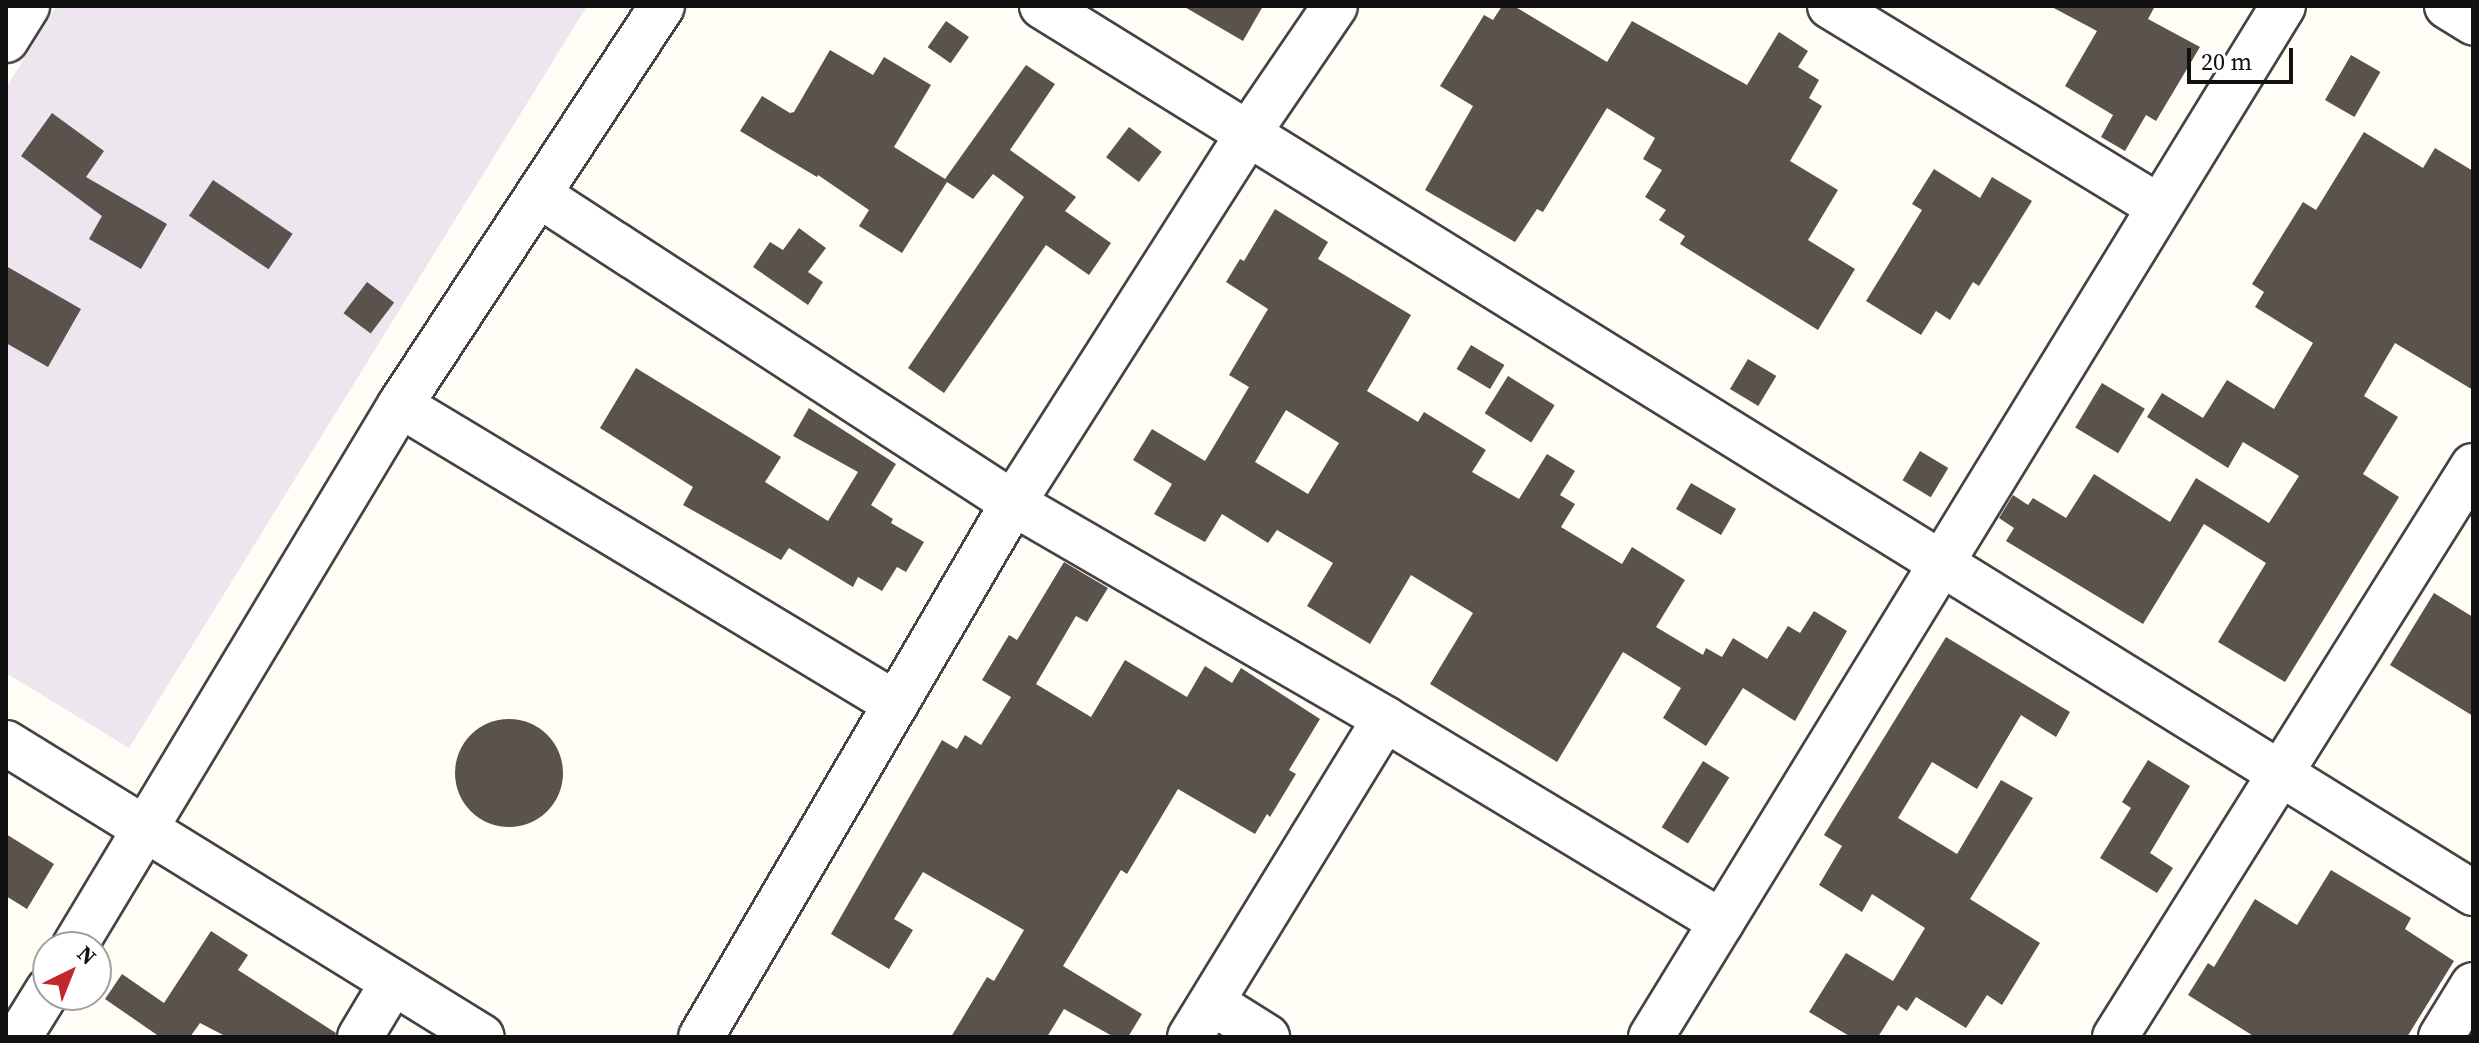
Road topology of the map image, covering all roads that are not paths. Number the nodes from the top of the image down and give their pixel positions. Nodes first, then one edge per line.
1 (27, 6) edge
2 (662, 6) edge
3 (1042, 6) edge
4 (1335, 6) edge
5 (1830, 6) edge
6 (2283, 6) edge
7 (2447, 6) edge
8 (2473, 22) edge
9 (6, 40) edge
10 (1247, 135) junction
11 (539, 195) junction
12 (2158, 206) junction
13 (400, 405) junction
14 (2473, 466) edge
15 (1013, 503) junction
16 (1942, 563) junction
17 (896, 704) junction
18 (1385, 719) junction
19 (6, 743) edge
20 (2281, 774) junction
21 (146, 829) junction
22 (2473, 893) edge
23 (1721, 922) junction
24 (84, 931) edge
25 (393, 982) junction
26 (2473, 985) edge
27 (35, 1011) edge
28 (1202, 1020) edge
29 (19, 1037) edge
30 (360, 1037) edge
31 (482, 1037) edge
32 (701, 1037) edge
33 (1267, 1037) edge
34 (1651, 1037) edge
35 (2115, 1037) edge
36 (2441, 1037) edge

1 - 9 street
2 - 11 street
3 - 10 street
4 - 10 street
5 - 12 street
6 - 12 street
7 - 8 street
10 - 15 street
10 - 16 street
11 - 13 street
11 - 15 street
12 - 16 street
13 - 17 street
13 - 21 street
14 - 20 street
15 - 17 street
15 - 18 street
16 - 20 street
16 - 23 street
17 - 32 street
18 - 23 street
18 - 28 street
19 - 21 street
20 - 22 street
20 - 35 street
21 - 24 street
21 - 25 street
23 - 34 street
25 - 30 street
25 - 31 street
26 - 36 street
27 - 29 street
28 - 33 street

